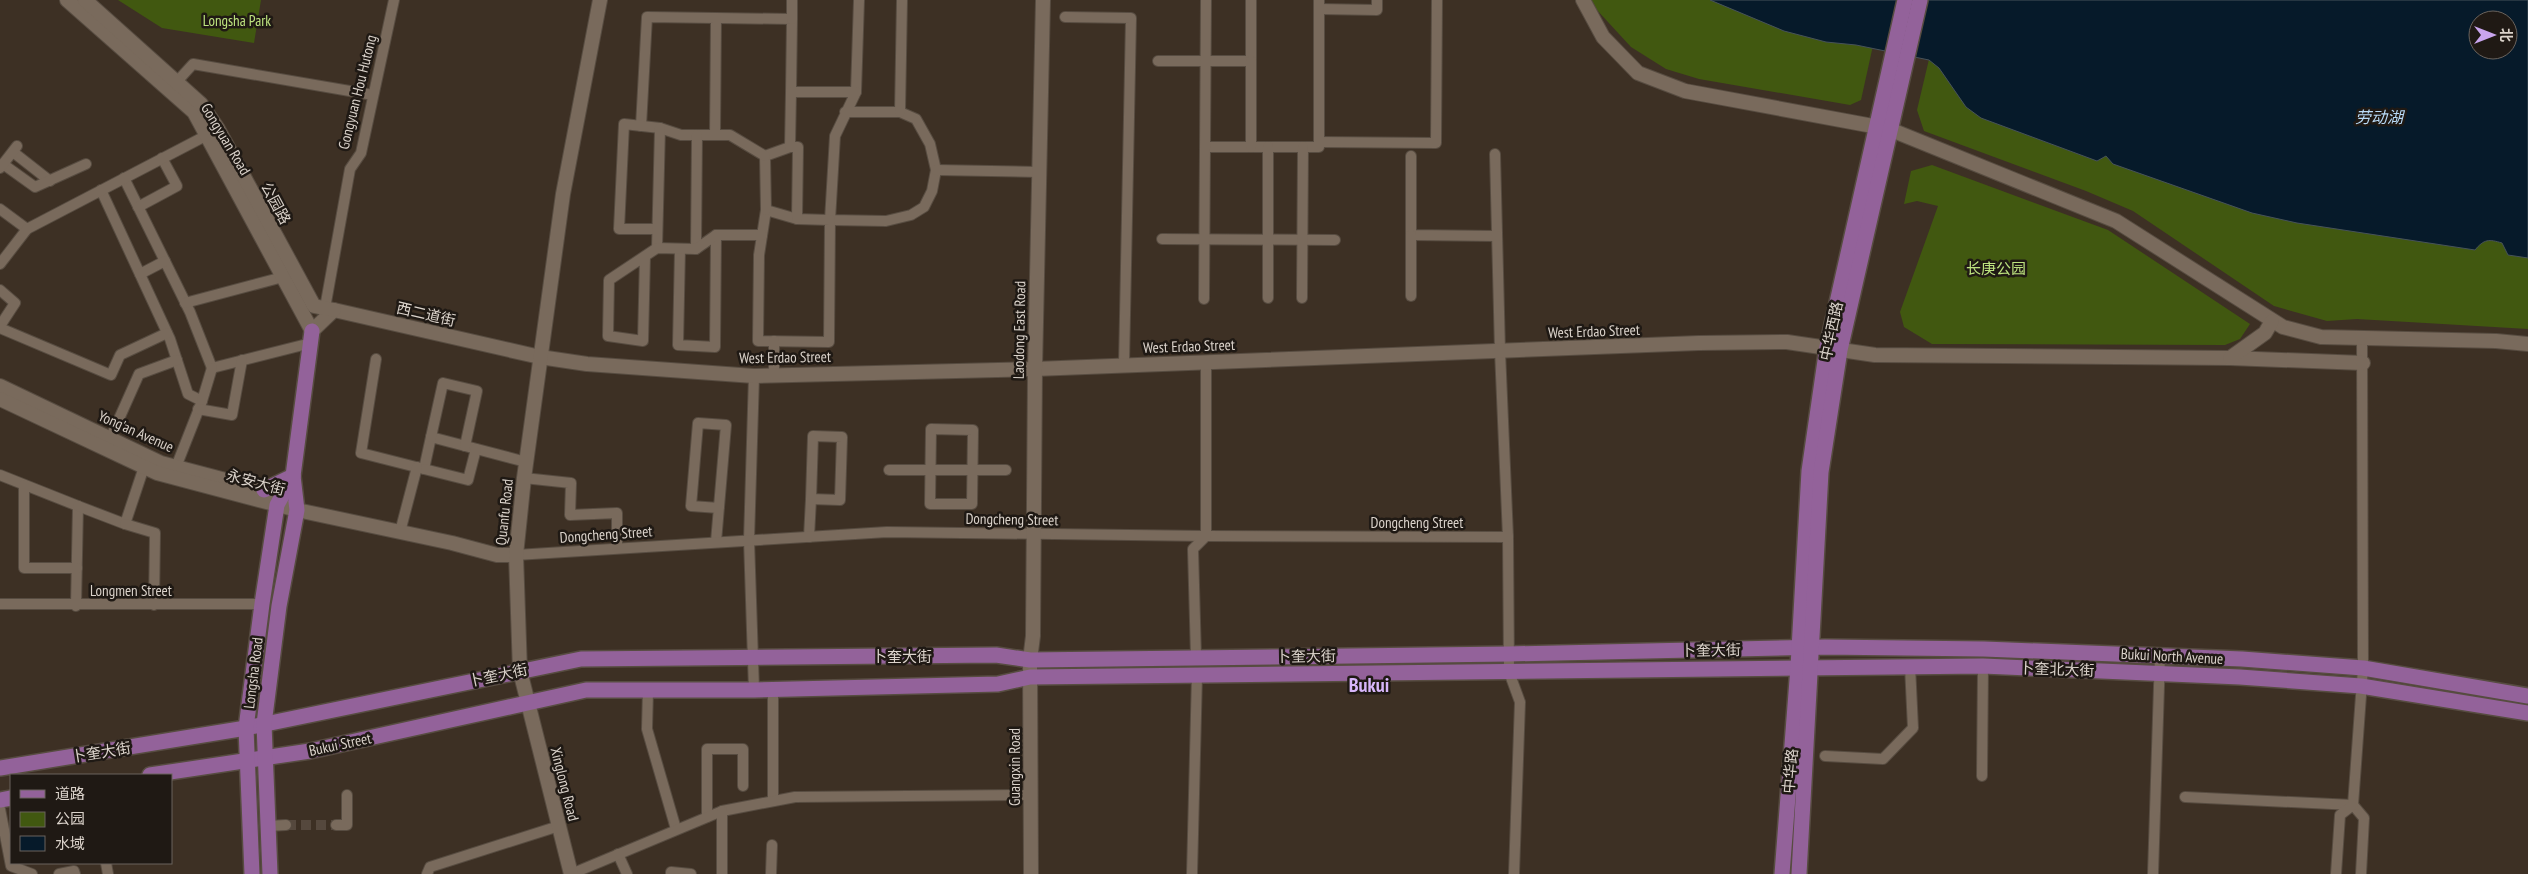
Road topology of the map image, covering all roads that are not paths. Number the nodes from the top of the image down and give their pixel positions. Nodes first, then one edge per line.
1 (67, 0) edge
2 (85, 0) edge
3 (394, 0) edge
4 (600, 0) edge
5 (792, 0) edge
6 (859, 0) edge
7 (902, 0) edge
8 (1043, 0) edge
9 (1206, 0) edge
10 (1251, 0) edge
11 (1377, 0) edge
12 (1437, 0) edge
13 (1583, 0) edge
14 (1905, 0) edge
15 (1920, 0) edge
16 (1319, 5) edge
17 (1065, 17) dead end
18 (716, 18) junction
19 (792, 19) junction
20 (1158, 61) dead end
21 (1206, 61) junction
22 (1251, 61) junction
23 (1897, 66) junction
24 (172, 86) junction
25 (791, 92) junction
26 (856, 92) junction
27 (373, 95) junction
28 (845, 112) junction
29 (900, 112) junction
30 (640, 126) junction
31 (1883, 127) junction
32 (660, 128) junction
33 (213, 132) junction
34 (697, 135) junction
35 (715, 135) junction
36 (1318, 142) junction
37 (790, 147) junction
38 (1251, 147) junction
39 (1268, 147) junction
40 (1303, 147) junction
41 (1205, 148) junction
42 (1495, 154) dead end
43 (765, 156) junction
44 (1411, 156) dead end
45 (162, 158) junction
46 (86, 164) dead end
47 (2, 166) edge
48 (936, 170) junction
49 (1039, 172) junction
50 (124, 178) junction
51 (50, 181) junction
52 (101, 190) junction
53 (138, 207) junction
54 (0, 209) edge
55 (766, 210) junction
56 (797, 219) junction
57 (830, 220) junction
58 (27, 229) junction
59 (657, 229) junction
60 (716, 235) junction
61 (762, 235) junction
62 (1411, 236) junction
63 (1497, 236) junction
64 (1162, 239) dead end
65 (1204, 240) junction
66 (1268, 240) junction
67 (1302, 240) junction
68 (1335, 240) dead end
69 (657, 248) junction
70 (680, 249) junction
71 (696, 249) junction
72 (645, 257) junction
73 (165, 262) junction
74 (0, 264) edge
75 (140, 274) junction
76 (284, 277) junction
77 (0, 290) edge
78 (1411, 296) dead end
79 (1268, 298) dead end
80 (1302, 298) dead end
81 (1204, 299) dead end
82 (185, 303) junction
83 (330, 309) junction
84 (2272, 321) junction
85 (0, 327) edge
86 (167, 333) junction
87 (311, 337) junction
88 (2362, 338) junction
89 (774, 341) junction
90 (2528, 344) edge
91 (1833, 348) junction
92 (1500, 351) junction
93 (540, 357) junction
94 (376, 358) dead end
95 (2230, 358) junction
96 (177, 360) junction
97 (242, 360) junction
98 (1206, 362) junction
99 (2363, 363) junction
100 (1124, 365) junction
101 (212, 368) junction
102 (1035, 369) junction
103 (774, 374) junction
104 (754, 376) junction
105 (0, 386) edge
106 (0, 399) edge
107 (200, 405) junction
108 (431, 437) junction
109 (110, 439) junction
110 (465, 446) junction
111 (476, 449) junction
112 (526, 462) junction
113 (176, 466) junction
114 (144, 467) junction
115 (420, 468) junction
116 (889, 470) dead end
117 (930, 470) junction
118 (973, 470) junction
119 (1006, 470) dead end
120 (0, 475) edge
121 (292, 476) junction
122 (524, 478) junction
123 (24, 485) junction
124 (264, 490) joint
125 (811, 499) junction
126 (277, 505) junction
127 (78, 506) junction
128 (719, 508) junction
129 (297, 510) junction
130 (125, 524) junction
131 (400, 532) junction
132 (1033, 534) junction
133 (1206, 536) junction
134 (1508, 536) junction
135 (809, 537) junction
136 (749, 540) junction
137 (716, 542) junction
138 (618, 548) junction
139 (516, 555) junction
140 (77, 568) junction
141 (0, 604) edge
142 (262, 604) junction
143 (154, 605) junction
144 (76, 606) junction
145 (1806, 648) junction
146 (1509, 654) junction
147 (2160, 655) junction
148 (1196, 657) junction
149 (752, 658) junction
150 (1030, 660) junction
151 (1910, 666) junction
152 (1983, 666) junction
153 (1805, 668) junction
154 (2363, 668) junction
155 (520, 671) junction
156 (1509, 672) junction
157 (2158, 673) junction
158 (1197, 675) junction
159 (1030, 677) junction
160 (2361, 686) junction
161 (773, 689) junction
162 (648, 690) junction
163 (754, 690) junction
164 (2528, 696) edge
165 (528, 703) junction
166 (2528, 712) edge
167 (264, 724) junction
168 (246, 728) junction
169 (1825, 756) dead end
170 (267, 759) junction
171 (248, 761) junction
172 (0, 768) edge
173 (157, 774) edge
174 (1982, 776) dead end
175 (743, 786) dead end
176 (347, 795) dead end
177 (1030, 795) junction
178 (2185, 797) dead end
179 (773, 802) junction
180 (2353, 805) junction
181 (0, 809) edge
182 (722, 811) junction
183 (707, 817) junction
184 (286, 825) tunnel mouth
185 (336, 825) dead end
186 (268, 826) junction
187 (559, 826) junction
188 (676, 829) junction
189 (772, 845) dead end
190 (618, 854) junction
191 (9, 870) edge
192 (32, 874) edge
193 (59, 874) edge
194 (75, 874) edge
195 (252, 874) edge
196 (270, 874) edge
197 (427, 874) edge
198 (571, 874) edge
199 (627, 874) edge
200 (671, 874) edge
201 (691, 874) edge
202 (722, 874) edge
203 (772, 874) edge
204 (1031, 874) edge
205 (1192, 874) edge
206 (1514, 874) edge
207 (1782, 874) edge
208 (1799, 874) edge
209 (2153, 874) edge
210 (2336, 874) edge
211 (2361, 874) edge

1 - 24 main road, Gongyuan Road
2 - 24 main road
3 - 27 street, Gongyuan Hou Hutong
4 - 93 main road, Quanfu Road
5 - 19 street
6 - 26 street
7 - 29 street
8 - 49 main road, Laodong East Road
9 - 21 street
10 - 22 street
11 - 16 street
12 - 36 street
13 - 31 main road
14 - 23 main road, 中华西路
15 - 23 main road
16 - 36 street
17 - 100 street
18 - 19 street
18 - 30 street
18 - 35 street
19 - 25 street
20 - 21 street
21 - 22 street
21 - 41 street
22 - 38 street
23 - 31 main road, 中华西路
24 - 27 street
24 - 33 main road, Gongyuan Road
25 - 26 street
25 - 37 street
26 - 28 street
27 - 83 street, Gongyuan Hou Hutong
28 - 29 street
28 - 57 street
29 - 48 street
30 - 32 street
30 - 59 street
31 - 84 main road
31 - 91 main road, 中华西路
32 - 34 street
32 - 59 street
33 - 45 street
33 - 76 main road, Gongyuan Road
33 - 83 main road, 公园路
34 - 35 street
34 - 71 street
35 - 43 street
36 - 40 street
37 - 43 street
37 - 56 street
38 - 39 street
38 - 41 street
39 - 40 street
39 - 66 street
40 - 67 street
41 - 65 street
42 - 63 street
43 - 55 street
44 - 62 street
45 - 50 street
45 - 53 street
46 - 51 street
47 - 51 street
47 - 51 street
48 - 49 street
48 - 57 street
49 - 102 main road, Laodong East Road
50 - 52 street
50 - 53 street
52 - 58 street
52 - 75 street
53 - 73 street
54 - 58 street
55 - 56 street
55 - 61 street
56 - 57 street
57 - 89 street
58 - 74 street
59 - 69 street
60 - 61 street
60 - 70 street
60 - 71 street
61 - 89 street
62 - 63 street
62 - 78 street
63 - 92 street
64 - 65 street
65 - 66 street
65 - 81 street
66 - 67 street
66 - 79 street
67 - 68 street
67 - 80 street
69 - 70 street
69 - 72 street
70 - 71 street
72 - 72 street
73 - 75 street
73 - 82 street
75 - 86 street
76 - 82 street
76 - 87 main road, Gongyuan Road
77 - 85 street
82 - 101 street
83 - 87 main road
83 - 93 main road, 西二道街
84 - 88 main road
84 - 95 main road
85 - 86 street
86 - 96 street
87 - 97 street
87 - 121 main road, Longsha Road
88 - 90 main road
88 - 99 street
89 - 103 street
91 - 92 main road, West Erdao Street
91 - 95 main road, West Erdao Street
91 - 145 main road, 中华西路
92 - 98 main road, West Erdao Street
92 - 134 street
93 - 104 main road, West Erdao Street
93 - 112 main road, Quanfu Road
94 - 115 street
95 - 99 main road, West Erdao Street
96 - 107 street
96 - 109 street
97 - 101 street
97 - 107 street
98 - 100 main road, West Erdao Street
98 - 133 street
99 - 154 street
100 - 102 main road, West Erdao Street
101 - 107 street
102 - 103 main road, West Erdao Street
102 - 132 main road, Laodong East Road
103 - 104 main road, West Erdao Street
104 - 136 street
105 - 109 main road, Yong'an Avenue
106 - 114 main road, 永安大街
107 - 113 street
108 - 110 street
108 - 110 street
108 - 115 street
109 - 113 main road, Yong'an Avenue
110 - 111 street
111 - 112 street
111 - 115 street
112 - 122 main road, Quanfu Road
113 - 124 main road, Yong'an Avenue
114 - 126 main road, 永安大街
114 - 130 street
115 - 131 street
116 - 117 street
117 - 118 street
117 - 118 street
117 - 118 street
118 - 119 street
120 - 123 street
121 - 124 main road
121 - 126 main road, Longsha Road
121 - 129 main road, Longsha Road
122 - 138 street
122 - 139 main road, Quanfu Road
123 - 127 street
123 - 140 street
125 - 125 street
125 - 135 street
126 - 129 main road, 永安大街
126 - 142 main road, Longsha Road
127 - 130 street
127 - 140 street
128 - 128 street
128 - 137 street
129 - 131 main road, 永安大街
129 - 167 main road, Longsha Road
130 - 143 street
131 - 139 main road, 永安大街
132 - 133 street, Dongcheng Street
132 - 135 street, Dongcheng Street
132 - 150 main road, Laodong East Road
133 - 134 street, Dongcheng Street
133 - 148 street
134 - 146 street
135 - 136 street, Dongcheng Street
136 - 137 street, Dongcheng Street
136 - 149 street
137 - 138 street, Dongcheng Street
138 - 139 street, Dongcheng Street
139 - 155 main road, Quanfu Road
140 - 144 street
141 - 144 street, Longmen Street
142 - 143 street, Longmen Street
142 - 168 main road, Longsha Road
143 - 144 street, Longmen Street
145 - 146 main road, 卜奎大街
145 - 147 main road, Bukui North Avenue
145 - 153 main road, 中华西路
146 - 148 main road, 卜奎大街
146 - 156 street
147 - 154 main road, Bukui North Avenue
147 - 157 street
148 - 150 main road, 卜奎大街
149 - 150 main road, 卜奎大街
149 - 155 main road, 卜奎大街
149 - 163 street
150 - 159 main road, Guangxin Road
151 - 152 main road, 卜奎北大街
151 - 153 main road, 卜奎北大街
151 - 169 street
152 - 157 main road, 卜奎北大街
152 - 174 street
153 - 156 main road, 卜奎大街
153 - 207 main road, 中华路
153 - 208 main road, 中华路
154 - 160 street
154 - 164 main road, Bukui North Avenue
155 - 165 main road, Quanfu Road
155 - 167 main road, 卜奎大街
156 - 158 main road, 卜奎大街
156 - 206 street
157 - 160 main road, 卜奎北大街
157 - 209 street
158 - 159 main road, 卜奎大街
158 - 205 street
159 - 161 main road, 卜奎大街
159 - 177 main road, Guangxin Road
160 - 166 main road
160 - 180 street
161 - 163 main road, 卜奎大街
161 - 179 street
162 - 163 main road, 卜奎大街
162 - 165 main road, 卜奎大街
162 - 188 street
165 - 170 main road, Bukui Street
165 - 187 main road, Xinglong Road
167 - 168 main road, 卜奎大街
167 - 170 main road, Longsha Road
168 - 171 main road, Longsha Road
168 - 172 main road, 卜奎大街
170 - 171 main road, Bukui Street
170 - 186 main road, Longsha Road
171 - 173 main road, Bukui Street
171 - 195 main road, Longsha Road
175 - 183 street
176 - 185 street
177 - 179 street
177 - 204 main road, Guangxin Road
178 - 180 street
179 - 182 street
180 - 210 street
180 - 211 street
181 - 191 street
182 - 183 street
182 - 202 street
183 - 188 street
184 - 186 street
186 - 196 main road, Longsha Road
187 - 197 street
187 - 198 main road, Xinglong Road
188 - 190 street
189 - 203 street
190 - 198 street
190 - 199 street
191 - 192 street
193 - 194 street
200 - 201 street

